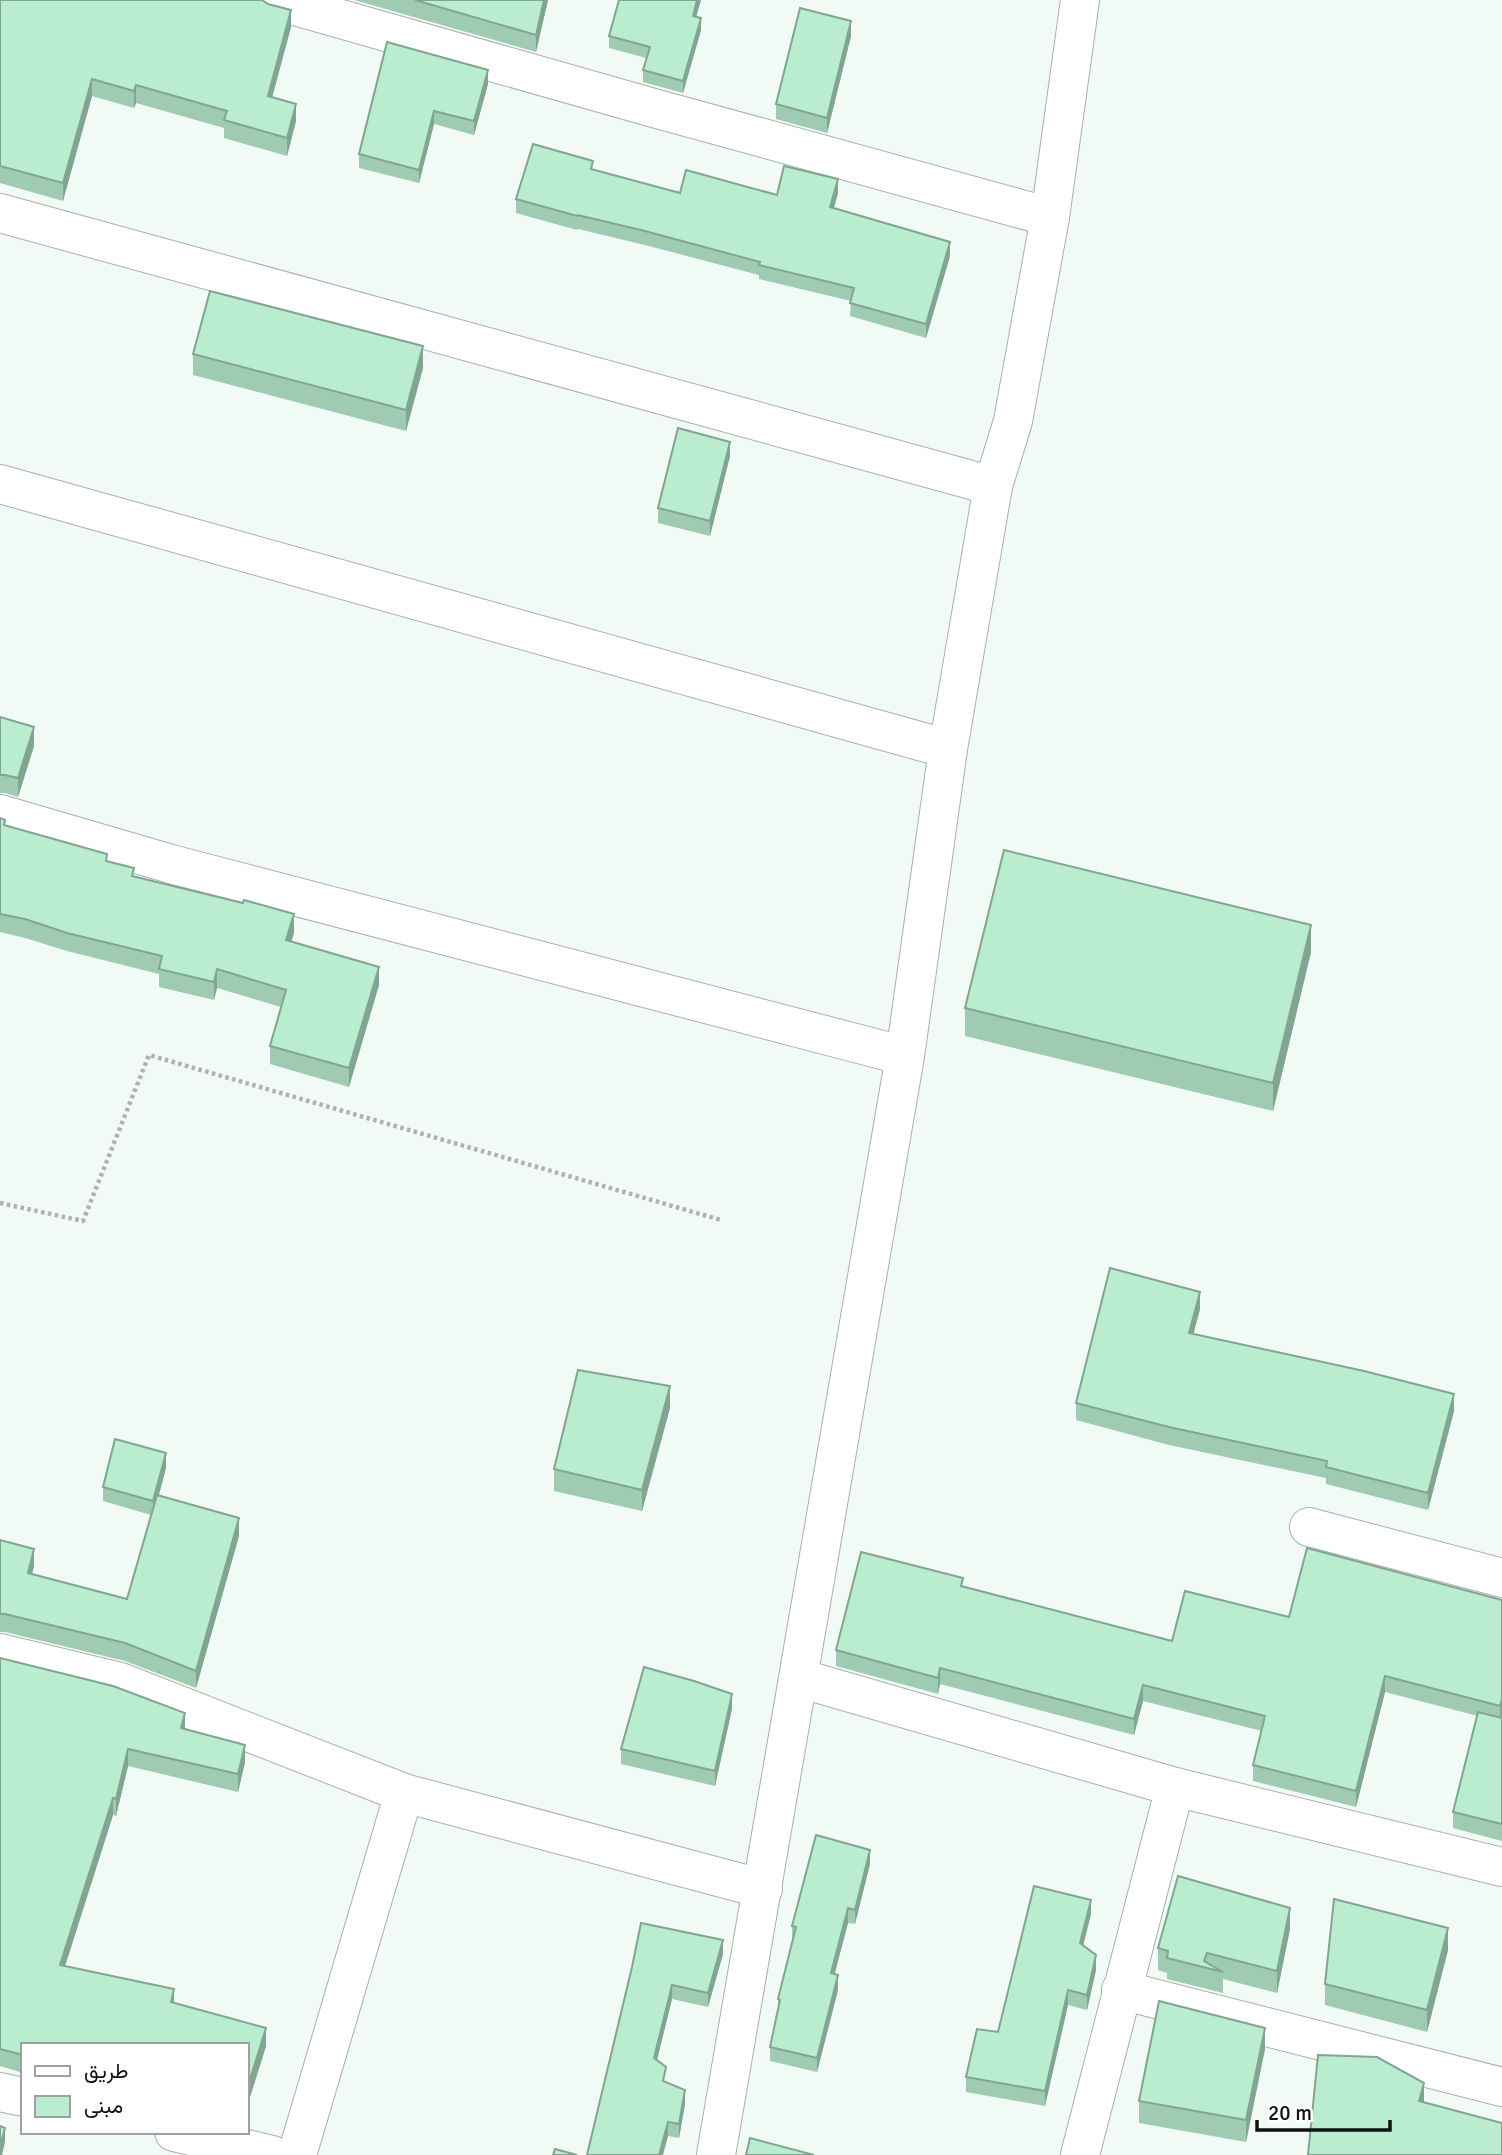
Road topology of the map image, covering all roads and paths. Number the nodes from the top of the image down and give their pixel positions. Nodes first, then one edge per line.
1 (274, 0) edge
2 (1080, 0) edge
3 (0, 212) edge
4 (1049, 217) junction
5 (0, 484) edge
6 (993, 486) junction
7 (948, 749) junction
8 (0, 814) edge
9 (905, 1056) junction
10 (0, 1203) edge
11 (721, 1220) dead end
12 (1310, 1527) dead end
13 (1502, 1578) edge
14 (0, 1653) edge
15 (799, 1678) junction
16 (1175, 1787) junction
17 (404, 1793) junction
18 (1502, 1867) edge
19 (763, 1889) junction
20 (1121, 1990) junction
21 (1502, 2087) edge
22 (0, 2092) edge
23 (21, 2097) edge
24 (183, 2134) edge
25 (272, 2155) edge
26 (298, 2155) edge
27 (716, 2155) edge
28 (1080, 2155) edge

1 - 4 street
2 - 4 street
3 - 6 street
4 - 6 street
5 - 7 street
6 - 7 street
7 - 9 street
8 - 9 street
9 - 15 street
10 - 11 path
12 - 13 street
14 - 17 street
15 - 16 street
15 - 19 street
16 - 18 street
16 - 20 street
17 - 19 street
17 - 26 street
19 - 27 street
20 - 21 street
20 - 28 street
22 - 23 street
24 - 25 street

